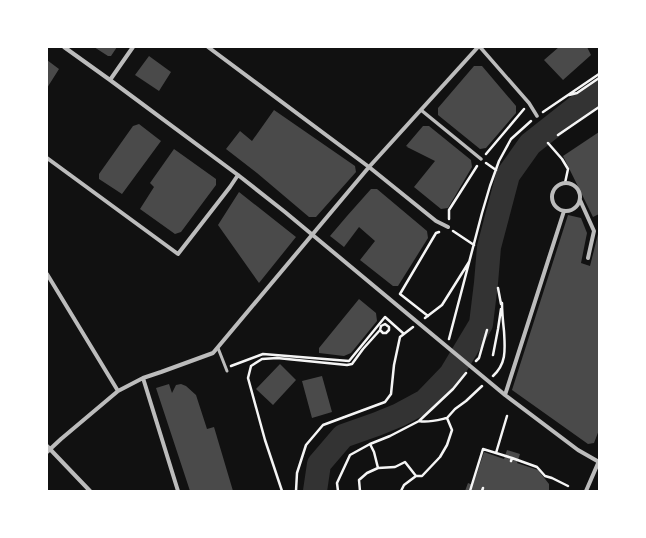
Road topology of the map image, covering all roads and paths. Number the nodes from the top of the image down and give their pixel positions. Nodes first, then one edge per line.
1 (64, 47) edge
2 (133, 47) edge
3 (208, 47) edge
4 (479, 47) edge
5 (599, 74) edge
6 (599, 78) edge
7 (110, 80) junction
8 (567, 95) junction
9 (599, 107) edge
10 (421, 110) junction
11 (537, 116) junction
12 (558, 135) dead end
13 (548, 143) dead end
14 (481, 159) dead end
15 (48, 160) edge
16 (369, 167) junction
17 (238, 175) junction
18 (565, 183) junction
19 (580, 200) junction
20 (564, 212) junction
21 (448, 227) junction
22 (312, 235) junction
23 (474, 245) junction
24 (471, 258) junction
25 (590, 259) dead end
26 (47, 274) edge
27 (498, 288) dead end
28 (502, 302) junction
29 (428, 316) junction
30 (390, 322) junction
31 (418, 324) junction
32 (388, 326) junction
33 (380, 330) junction
34 (404, 334) junction
35 (448, 342) dead end
36 (218, 348) junction
37 (493, 356) dead end
38 (225, 367) junction
39 (227, 371) dead end
40 (143, 378) junction
41 (488, 381) junction
42 (453, 389) dead end
43 (118, 391) junction
44 (505, 395) junction
45 (507, 416) dead end
46 (447, 418) junction
47 (419, 421) junction
48 (370, 444) junction
49 (48, 449) edge
50 (496, 453) junction
51 (599, 462) edge
52 (378, 468) junction
53 (416, 476) junction
54 (568, 486) dead end
55 (90, 491) edge
56 (178, 491) edge
57 (282, 491) edge
58 (296, 491) edge
59 (338, 491) edge
60 (360, 491) edge
61 (401, 491) edge
62 (470, 491) edge
63 (586, 491) edge

1 - 7 street
2 - 7 street
3 - 16 street
4 - 10 street
4 - 11 street
5 - 8 path
6 - 8 path
7 - 17 street
8 - 11 path
9 - 12 path
10 - 14 street
10 - 16 street
11 - 23 path
13 - 18 path
15 - 17 street
16 - 21 street
16 - 22 street
17 - 22 street
18 - 19 street
18 - 20 street
19 - 20 street
19 - 25 street
20 - 44 street
21 - 23 path
21 - 29 path
22 - 31 street
22 - 36 street
23 - 24 path
24 - 29 path
24 - 35 path
26 - 43 street
27 - 28 path
28 - 37 path
28 - 41 path
29 - 31 path
30 - 32 path
30 - 34 path
30 - 38 path
31 - 34 path
31 - 41 street
32 - 33 path
32 - 33 path
33 - 57 path
34 - 58 path
36 - 38 lane
36 - 40 street
38 - 39 lane
40 - 43 street
40 - 56 street
41 - 44 street
41 - 46 path
42 - 47 path
43 - 49 street
44 - 51 street
45 - 50 path
46 - 47 path
46 - 53 path
47 - 48 path
48 - 52 path
48 - 59 path
49 - 55 street
50 - 54 path
50 - 62 path
51 - 63 street
52 - 53 path
52 - 60 path
53 - 61 path

